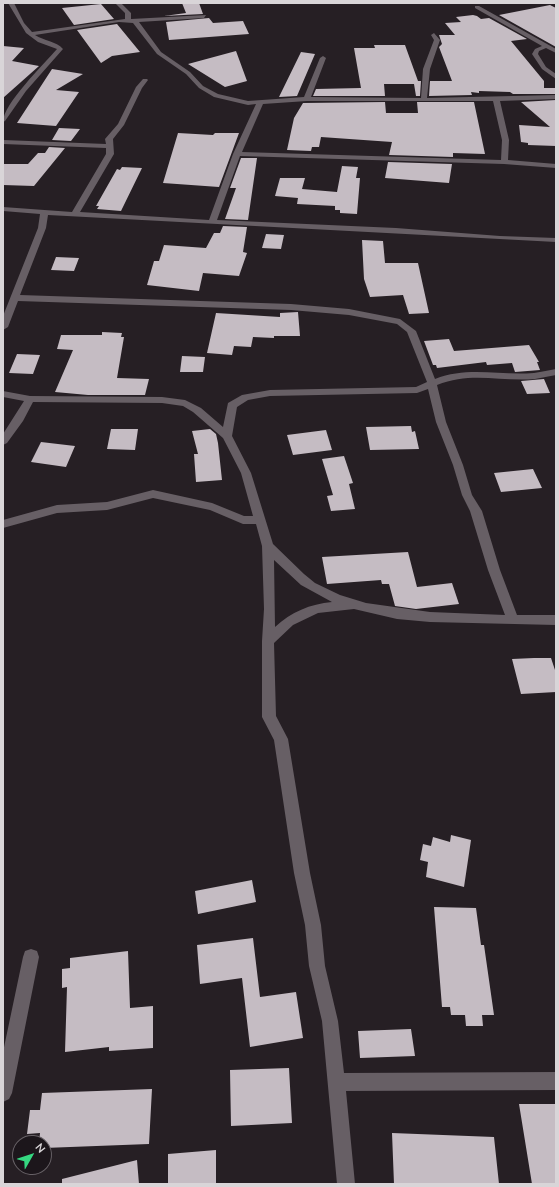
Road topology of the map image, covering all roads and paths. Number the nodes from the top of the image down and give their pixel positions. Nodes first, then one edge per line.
1 (11, 3) edge
2 (118, 3) edge
3 (477, 6) dead end
4 (204, 16) dead end
5 (132, 21) junction
6 (31, 34) junction
7 (434, 35) dead end
8 (546, 46) junction
9 (556, 51) edge
10 (323, 58) dead end
11 (556, 77) edge
12 (145, 80) dead end
13 (556, 98) edge
14 (307, 99) junction
15 (496, 99) junction
16 (424, 100) junction
17 (260, 103) junction
18 (3, 120) edge
19 (3, 142) edge
20 (108, 146) junction
21 (237, 154) junction
22 (504, 162) junction
23 (556, 166) edge
24 (3, 209) edge
25 (44, 211) junction
26 (75, 214) junction
27 (212, 222) junction
28 (556, 240) edge
29 (16, 298) junction
30 (3, 327) edge
31 (556, 372) edge
32 (432, 383) junction
33 (3, 394) edge
34 (30, 399) junction
35 (227, 436) junction
36 (3, 441) edge
37 (260, 520) junction
38 (3, 524) edge
39 (268, 546) junction
40 (351, 604) junction
41 (513, 620) junction
42 (556, 620) edge
43 (268, 641) junction
44 (31, 957) dead end
45 (556, 1081) edge
46 (337, 1082) junction
47 (3, 1092) edge
48 (346, 1184) edge

1 - 6 street
2 - 5 street
3 - 8 street
4 - 5 street
5 - 6 street
5 - 17 street
6 - 18 street
7 - 16 street
8 - 9 street
8 - 11 street
10 - 14 street
12 - 20 street
13 - 15 street
14 - 16 street
14 - 17 street
15 - 16 street
15 - 22 street
17 - 21 street
19 - 20 street
20 - 26 street
21 - 22 street
21 - 27 street
22 - 23 street
24 - 25 street
25 - 26 street
25 - 29 street
26 - 27 street
27 - 28 street
29 - 30 street
29 - 32 street
31 - 32 street
32 - 35 street
32 - 41 street
33 - 34 street
34 - 35 street
34 - 36 street
35 - 37 street
37 - 38 street
37 - 39 street
39 - 40 street
39 - 43 street
40 - 41 street
40 - 43 street
41 - 42 street
43 - 46 street
44 - 47 street
45 - 46 street
46 - 48 street

